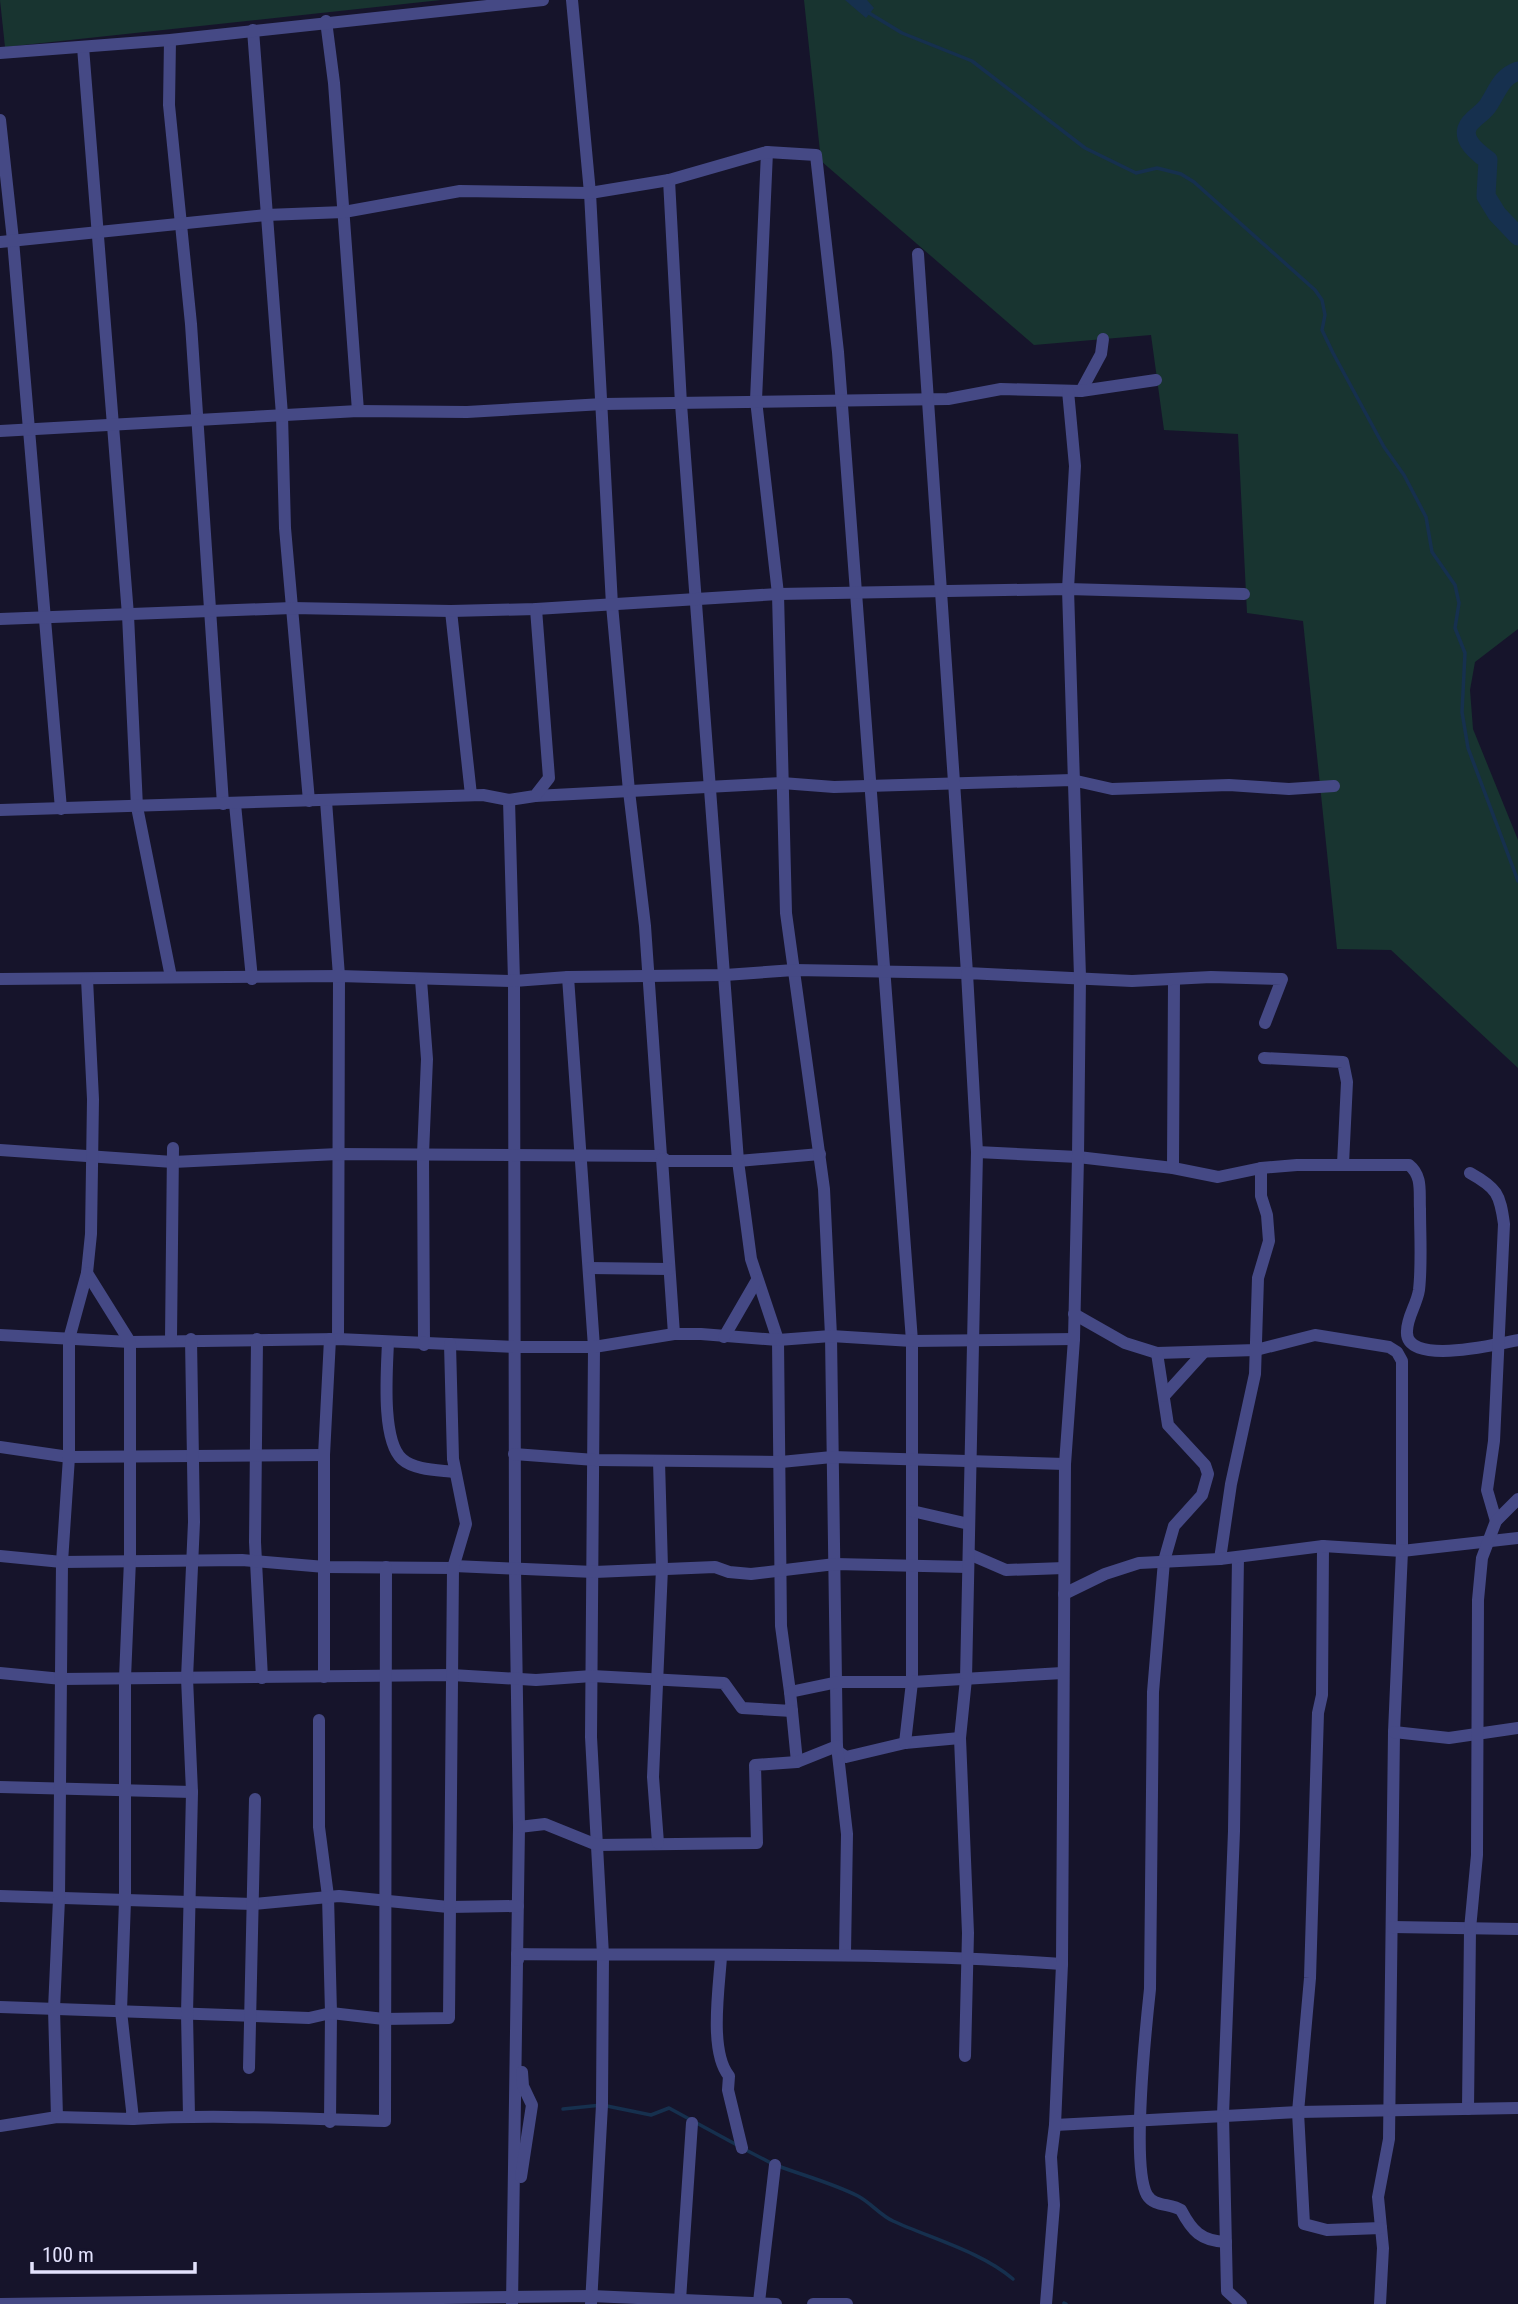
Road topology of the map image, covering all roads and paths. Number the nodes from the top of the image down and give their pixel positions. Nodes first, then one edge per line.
1 (543, 0) edge
2 (572, 0) edge
3 (326, 21) junction
4 (253, 30) junction
5 (170, 40) junction
6 (83, 47) junction
7 (0, 53) edge
8 (0, 120) edge
9 (767, 152) junction
10 (669, 180) junction
11 (590, 192) junction
12 (344, 212) junction
13 (266, 215) junction
14 (183, 224) junction
15 (100, 232) junction
16 (7, 241) edge
17 (918, 254) dead end
18 (1103, 339) dead end
19 (1156, 380) dead end
20 (1074, 391) junction
21 (928, 398) junction
22 (755, 400) junction
23 (842, 401) junction
24 (603, 404) junction
25 (681, 404) junction
26 (358, 411) junction
27 (282, 415) junction
28 (197, 420) junction
29 (111, 425) junction
30 (28, 429) junction
31 (0, 431) edge
32 (1068, 589) junction
33 (941, 592) junction
34 (778, 594) junction
35 (856, 594) junction
36 (1244, 594) dead end
37 (696, 601) junction
38 (612, 605) junction
39 (292, 608) junction
40 (536, 609) junction
41 (451, 611) junction
42 (211, 613) junction
43 (128, 615) junction
44 (43, 616) junction
45 (0, 619) edge
46 (1072, 780) junction
47 (782, 783) junction
48 (952, 784) junction
49 (871, 785) junction
50 (1334, 786) dead end
51 (711, 787) junction
52 (629, 791) junction
53 (471, 795) junction
54 (535, 796) junction
55 (509, 800) junction
56 (309, 801) junction
57 (326, 801) junction
58 (229, 804) junction
59 (137, 807) junction
60 (61, 809) junction
61 (0, 810) edge
62 (794, 970) junction
63 (884, 972) junction
64 (967, 973) junction
65 (725, 975) junction
66 (171, 976) junction
67 (339, 976) junction
68 (646, 976) junction
69 (568, 977) junction
70 (1080, 977) junction
71 (0, 979) edge
72 (87, 979) junction
73 (252, 979) junction
74 (421, 980) junction
75 (514, 981) junction
76 (1174, 981) junction
77 (1265, 1023) dead end
78 (1264, 1058) dead end
79 (173, 1148) dead end
80 (0, 1150) edge
81 (580, 1153) junction
82 (977, 1153) junction
83 (338, 1154) junction
84 (423, 1154) junction
85 (820, 1154) junction
86 (92, 1156) junction
87 (515, 1157) junction
88 (1078, 1157) junction
89 (662, 1158) junction
90 (737, 1161) junction
91 (173, 1162) junction
92 (1343, 1164) junction
93 (1173, 1168) junction
94 (1261, 1168) junction
95 (1470, 1173) dead end
96 (589, 1268) junction
97 (669, 1269) junction
98 (87, 1273) junction
99 (757, 1280) junction
100 (1074, 1314) junction
101 (674, 1334) junction
102 (0, 1335) edge
103 (831, 1336) junction
104 (724, 1337) junction
105 (69, 1339) junction
106 (171, 1339) junction
107 (191, 1339) junction
108 (257, 1339) junction
109 (334, 1339) junction
110 (1074, 1339) junction
111 (778, 1340) junction
112 (912, 1340) junction
113 (974, 1340) junction
114 (1518, 1340) edge
115 (130, 1342) junction
116 (388, 1342) junction
117 (1413, 1343) junction
118 (450, 1344) junction
119 (1500, 1344) junction
120 (424, 1345) junction
121 (514, 1347) junction
122 (594, 1347) junction
123 (1389, 1347) junction
124 (1256, 1350) junction
125 (1203, 1352) junction
126 (1157, 1353) junction
127 (1403, 1376) junction
128 (1164, 1396) junction
129 (0, 1447) edge
130 (514, 1454) junction
131 (324, 1455) junction
132 (257, 1456) junction
133 (69, 1457) junction
134 (832, 1457) junction
135 (131, 1458) junction
136 (192, 1458) junction
137 (595, 1460) junction
138 (659, 1461) junction
139 (912, 1461) junction
140 (970, 1461) junction
141 (781, 1462) junction
142 (1065, 1464) junction
143 (454, 1472) junction
144 (1518, 1499) edge
145 (912, 1511) junction
146 (1496, 1521) junction
147 (969, 1524) junction
148 (1518, 1538) edge
149 (1489, 1541) junction
150 (1323, 1546) junction
151 (1402, 1552) junction
152 (0, 1556) edge
153 (1238, 1557) junction
154 (1220, 1559) junction
155 (130, 1560) junction
156 (192, 1560) junction
157 (968, 1561) junction
158 (1164, 1561) junction
159 (62, 1562) junction
160 (257, 1562) junction
161 (835, 1563) junction
162 (325, 1567) junction
163 (386, 1567) junction
164 (454, 1567) junction
165 (912, 1567) junction
166 (1064, 1568) junction
167 (515, 1569) junction
168 (662, 1569) junction
169 (781, 1571) junction
170 (594, 1572) junction
171 (1064, 1594) junction
172 (0, 1673) edge
173 (1062, 1673) junction
174 (452, 1675) junction
175 (515, 1676) junction
176 (592, 1676) junction
177 (324, 1677) junction
178 (388, 1677) junction
179 (125, 1678) junction
180 (187, 1678) junction
181 (262, 1678) junction
182 (657, 1678) junction
183 (62, 1679) junction
184 (967, 1679) junction
185 (838, 1682) junction
186 (912, 1682) junction
187 (790, 1692) junction
188 (792, 1711) junction
189 (319, 1720) dead end
190 (1518, 1728) edge
191 (1394, 1732) junction
192 (1479, 1735) junction
193 (960, 1738) junction
194 (905, 1743) junction
195 (837, 1746) junction
196 (797, 1762) junction
197 (0, 1787) edge
198 (60, 1789) junction
199 (125, 1789) junction
200 (192, 1792) junction
201 (256, 1799) dead end
202 (519, 1827) junction
203 (658, 1843) junction
204 (597, 1845) junction
205 (0, 1896) edge
206 (328, 1896) junction
207 (59, 1899) junction
208 (125, 1901) junction
209 (386, 1902) junction
210 (190, 1903) junction
211 (253, 1905) junction
212 (518, 1906) junction
213 (448, 1907) junction
214 (1392, 1927) junction
215 (1470, 1929) junction
216 (1518, 1929) edge
217 (845, 1953) junction
218 (517, 1954) junction
219 (603, 1955) junction
220 (720, 1957) junction
221 (967, 1957) junction
222 (1062, 1964) junction
223 (0, 2007) edge
224 (54, 2009) junction
225 (121, 2011) junction
226 (331, 2013) junction
227 (187, 2014) junction
228 (248, 2016) junction
229 (384, 2019) junction
230 (965, 2056) dead end
231 (249, 2068) dead end
232 (1518, 2108) edge
233 (1468, 2109) junction
234 (1387, 2110) junction
235 (1298, 2112) junction
236 (1223, 2115) junction
237 (189, 2116) junction
238 (57, 2117) junction
239 (133, 2119) junction
240 (330, 2122) junction
241 (1142, 2122) junction
242 (692, 2123) dead end
243 (1055, 2125) junction
244 (0, 2126) edge
245 (743, 2148) dead end
246 (775, 2165) dead end
247 (1381, 2228) junction
248 (1226, 2242) junction
249 (591, 2300) edge
250 (680, 2300) junction
251 (446, 2302) edge
252 (512, 2302) edge
253 (651, 2302) edge
254 (759, 2302) edge
255 (171, 2303) edge
256 (292, 2303) edge
257 (722, 2303) edge
258 (0, 2304) edge
259 (776, 2304) edge
260 (813, 2304) edge
261 (844, 2304) edge
262 (1046, 2304) edge
263 (1241, 2304) edge
264 (1380, 2304) edge

1 - 3 street
2 - 11 street
3 - 4 street
3 - 12 street
4 - 5 street
4 - 13 street
5 - 6 street
5 - 14 street
6 - 7 street
6 - 15 street
8 - 16 street
9 - 10 street
9 - 22 street
9 - 23 street
10 - 11 street
10 - 25 street
11 - 12 street
11 - 24 street
12 - 13 street
12 - 26 street
13 - 14 street
13 - 27 street
14 - 15 street
14 - 28 street
15 - 16 street
15 - 29 street
16 - 30 street
17 - 21 street
18 - 20 street
19 - 20 street
20 - 21 street
20 - 32 street
21 - 23 street
21 - 33 street
22 - 23 street
22 - 25 street
22 - 34 street
23 - 35 street
24 - 25 street
24 - 26 street
24 - 38 street
25 - 37 street
26 - 27 street
27 - 28 street
27 - 39 street
28 - 29 street
28 - 42 street
29 - 30 street
29 - 43 street
30 - 31 street
30 - 44 street
32 - 33 street
32 - 36 street
32 - 46 street
33 - 35 street
33 - 48 street
34 - 35 street
34 - 37 street
34 - 47 street
35 - 49 street
37 - 38 street
37 - 51 street
38 - 40 street
38 - 52 street
39 - 41 street
39 - 42 street
39 - 56 street
40 - 41 street
40 - 54 street
41 - 53 street
42 - 43 street
42 - 58 street
43 - 44 street
43 - 59 street
44 - 45 street
44 - 60 street
46 - 48 street
46 - 50 street
46 - 70 street
47 - 49 street
47 - 51 street
47 - 62 street
48 - 49 street
48 - 64 street
49 - 63 street
51 - 52 street
51 - 65 street
52 - 54 street
52 - 68 street
53 - 55 street
53 - 57 street
54 - 55 street
55 - 75 street
56 - 57 street
56 - 58 street
57 - 67 street
58 - 59 street
58 - 73 street
59 - 60 street
59 - 66 street
60 - 61 street
62 - 63 street
62 - 65 street
62 - 85 street
63 - 64 street
63 - 112 street
64 - 70 street
64 - 82 street
65 - 68 street
65 - 90 street
66 - 72 street
66 - 73 street
67 - 73 street
67 - 74 street
67 - 83 street
68 - 69 street
68 - 89 street
69 - 75 street
69 - 81 street
70 - 76 street
70 - 88 street
71 - 72 street
72 - 86 street
74 - 75 street
74 - 84 street
75 - 87 street
76 - 77 street
76 - 93 street
78 - 92 street
79 - 91 street
80 - 86 street
81 - 87 street
81 - 89 street
81 - 96 street
82 - 88 street
82 - 113 street
83 - 84 street
83 - 91 street
83 - 109 street
84 - 87 street
84 - 120 street
85 - 90 street
85 - 103 street
86 - 91 street
86 - 98 street
87 - 121 street
88 - 93 street
88 - 100 street
89 - 90 street
89 - 97 street
90 - 99 street
91 - 106 street
92 - 94 street
92 - 117 street
93 - 94 street
94 - 124 street
95 - 119 street
96 - 97 street
96 - 122 street
97 - 101 street
98 - 105 street
98 - 115 street
99 - 104 street
99 - 111 street
100 - 110 street
100 - 126 street
101 - 104 street
101 - 122 street
102 - 105 street
103 - 111 street
103 - 112 street
103 - 134 street
104 - 111 street
105 - 115 street
105 - 133 street
106 - 107 street
106 - 115 street
107 - 108 street
107 - 136 street
108 - 109 street
108 - 132 street
109 - 116 street
109 - 131 street
110 - 113 street
110 - 142 street
111 - 141 street
112 - 113 street
112 - 139 street
113 - 140 street
114 - 119 street
115 - 135 street
116 - 120 street
116 - 143 street
117 - 119 street
117 - 123 street
117 - 127 street
118 - 120 street
118 - 121 street
118 - 143 street
119 - 146 street
121 - 122 street
121 - 130 street
122 - 137 street
123 - 124 street
123 - 127 street
124 - 125 street
124 - 154 street
125 - 126 street
125 - 128 street
126 - 128 street
127 - 151 street
128 - 158 street
129 - 133 street
130 - 137 street
130 - 167 street
131 - 132 street
131 - 162 street
132 - 136 street
132 - 160 street
133 - 135 street
133 - 159 street
134 - 139 street
134 - 141 street
134 - 161 street
135 - 136 street
135 - 155 street
136 - 156 street
137 - 138 street
137 - 170 street
138 - 141 street
138 - 168 street
139 - 140 street
139 - 145 street
140 - 142 street
140 - 147 street
141 - 169 street
142 - 166 street
143 - 164 street
144 - 146 street
145 - 147 street
145 - 165 street
146 - 149 street
147 - 157 street
148 - 149 street
149 - 151 street
149 - 192 street
150 - 151 street
150 - 153 street
150 - 235 street
151 - 191 street
152 - 159 street
153 - 154 street
153 - 236 street
154 - 158 street
155 - 156 street
155 - 159 street
155 - 179 street
156 - 160 street
156 - 180 street
157 - 165 street
157 - 166 street
157 - 184 street
158 - 171 street
158 - 241 street
159 - 183 street
160 - 162 street
160 - 181 street
161 - 165 street
161 - 169 street
161 - 185 street
162 - 163 street
162 - 177 street
163 - 164 street
163 - 178 street
164 - 167 street
164 - 174 street
165 - 186 street
166 - 171 street
167 - 170 street
167 - 175 street
168 - 169 street
168 - 170 street
168 - 182 street
169 - 187 street
170 - 176 street
171 - 173 street
172 - 183 street
173 - 184 street
173 - 222 street
174 - 175 street
174 - 178 street
174 - 213 street
175 - 176 street
175 - 202 street
176 - 182 street
176 - 204 street
177 - 178 street
177 - 181 street
178 - 209 street
179 - 180 street
179 - 183 street
179 - 199 street
180 - 181 street
180 - 200 street
182 - 188 street
182 - 203 street
183 - 198 street
184 - 186 street
184 - 193 street
185 - 186 street
185 - 187 street
185 - 195 street
186 - 194 street
187 - 188 street
188 - 196 street
189 - 206 street
190 - 192 street
191 - 192 street
191 - 214 street
192 - 215 street
193 - 194 street
193 - 221 street
194 - 195 street
195 - 196 street
195 - 217 street
196 - 203 street
197 - 198 street
198 - 199 street
198 - 207 street
199 - 200 street
199 - 208 street
200 - 210 street
201 - 211 street
202 - 204 street
202 - 212 street
203 - 204 street
204 - 219 street
205 - 207 street
206 - 209 street
206 - 211 street
206 - 226 street
207 - 208 street
207 - 224 street
208 - 210 street
208 - 225 street
209 - 213 street
209 - 229 street
210 - 211 street
210 - 227 street
211 - 228 street
212 - 213 street
212 - 218 street
213 - 229 street
214 - 215 street
214 - 234 street
215 - 216 street
215 - 233 street
217 - 220 street
217 - 221 street
218 - 219 street
218 - 252 street
219 - 220 street
219 - 249 street
220 - 245 street
221 - 222 street
221 - 230 street
222 - 243 street
223 - 224 street
224 - 225 street
224 - 238 street
225 - 227 street
225 - 239 street
226 - 228 street
226 - 229 street
226 - 240 street
227 - 228 street
227 - 237 street
228 - 231 street
229 - 240 street
232 - 233 street
233 - 234 street
234 - 235 street
234 - 247 street
235 - 236 street
235 - 247 street
236 - 241 street
236 - 248 street
237 - 239 street
237 - 240 street
238 - 239 street
238 - 244 street
241 - 243 street
241 - 248 street
242 - 250 street
243 - 262 street
246 - 254 street
247 - 264 street
248 - 263 street
249 - 252 street
249 - 253 street
250 - 253 street
250 - 257 street
251 - 252 street
251 - 256 street
254 - 257 street
254 - 259 street
255 - 256 street
255 - 258 street
260 - 261 street

